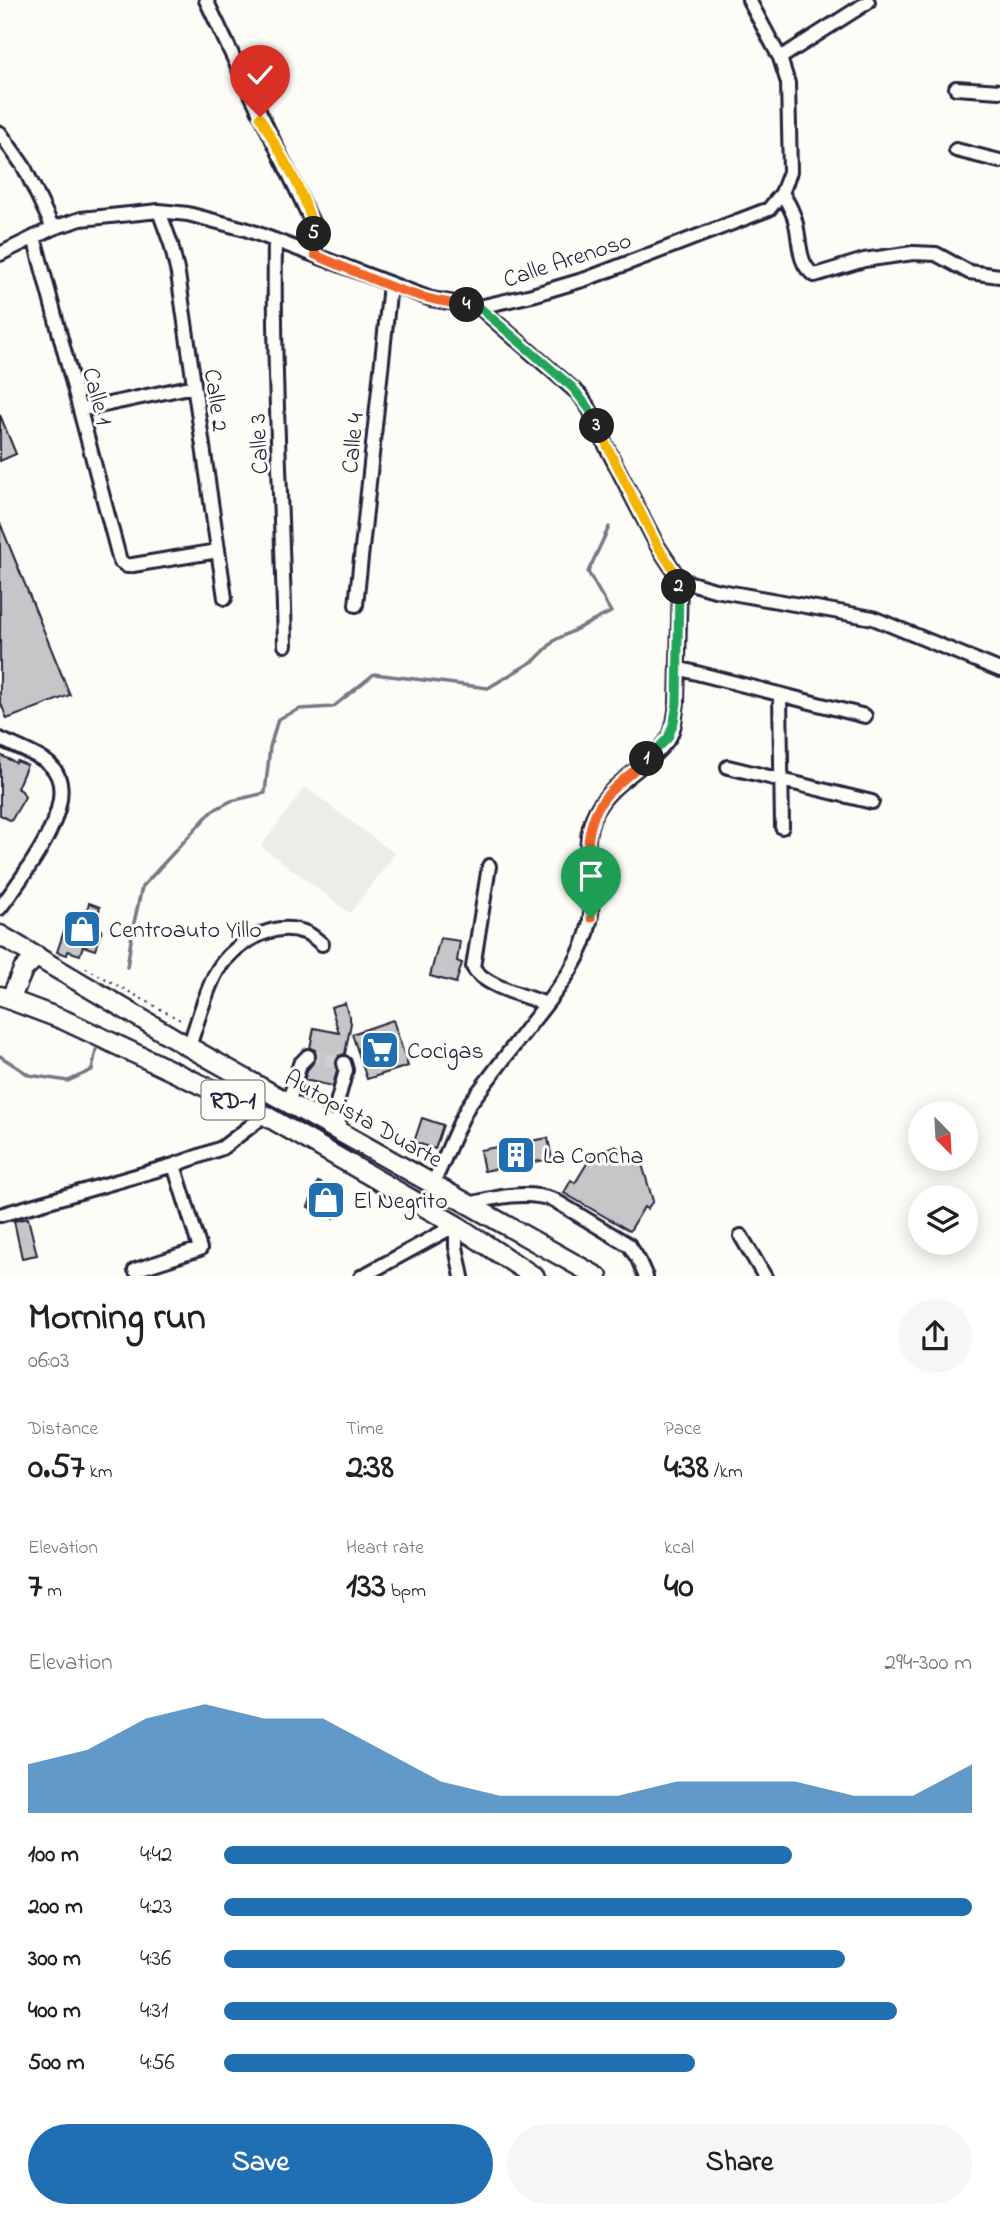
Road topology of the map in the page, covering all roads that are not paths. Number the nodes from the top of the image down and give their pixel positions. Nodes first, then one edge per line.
1 (206, 0) edge
2 (749, 0) edge
3 (868, 2) edge
4 (780, 58) junction
5 (956, 88) dead end
6 (1000, 91) edge
7 (0, 133) edge
8 (956, 150) dead end
9 (1000, 161) edge
10 (782, 193) junction
11 (159, 211) junction
12 (52, 228) junction
13 (34, 237) junction
14 (275, 240) junction
15 (0, 254) edge
16 (315, 255) junction
17 (1000, 276) edge
18 (390, 285) junction
19 (479, 307) junction
20 (194, 386) junction
21 (80, 410) junction
22 (218, 551) junction
23 (680, 580) junction
24 (225, 598) dead end
25 (356, 605) dead end
26 (285, 645) dead end
27 (677, 668) junction
28 (1000, 670) edge
29 (780, 694) junction
30 (865, 716) dead end
31 (0, 739) edge
32 (728, 767) dead end
33 (781, 780) junction
34 (872, 802) dead end
35 (782, 827) dead end
36 (489, 866) dead end
37 (0, 908) edge
38 (0, 935) edge
39 (322, 944) dead end
40 (18, 945) junction
41 (37, 956) junction
42 (3, 994) edge
43 (546, 1004) junction
44 (189, 1048) junction
45 (308, 1056) dead end
46 (344, 1063) dead end
47 (288, 1104) junction
48 (261, 1113) junction
49 (340, 1133) junction
50 (174, 1165) junction
51 (432, 1185) junction
52 (469, 1204) junction
53 (0, 1215) edge
54 (456, 1224) junction
55 (741, 1236) dead end
56 (135, 1270) dead end
57 (361, 1276) edge
58 (462, 1276) edge
59 (535, 1276) edge
60 (598, 1276) edge
61 (646, 1276) edge
62 (765, 1276) edge

1 - 16 street
2 - 4 street
3 - 4 street
4 - 10 street
5 - 6 street
7 - 12 street
8 - 9 street
10 - 17 street
10 - 19 street, Calle Arenoso
11 - 12 street, Calle Arenoso
11 - 14 street, Calle Arenoso
11 - 20 street, Calle 2
12 - 13 street, Calle Arenoso
13 - 15 street, Calle Arenoso
13 - 21 street, Calle 1
14 - 16 street, Calle Arenoso
14 - 26 street, Calle 3
16 - 18 street, Calle Arenoso
18 - 19 street, Calle Arenoso
18 - 25 street, Calle 4
19 - 23 street
20 - 21 street
20 - 22 street, Calle 2
21 - 22 street, Calle 1
22 - 24 street, Calle 2
23 - 27 street
23 - 28 street
27 - 29 street
27 - 43 street
29 - 30 street
29 - 33 street
31 - 37 street
32 - 33 street
33 - 34 street
33 - 35 street
36 - 43 street
38 - 40 highway, Autopista Duarte / RD-1
39 - 44 street
40 - 41 highway, Autopista Duarte / RD-1
40 - 42 highway
41 - 42 highway
41 - 44 highway, Autopista Duarte / RD-1
42 - 48 highway, Autopista Duarte / RD-1
43 - 51 street
44 - 47 highway, Autopista Duarte / RD-1
45 - 47 street
46 - 49 street
47 - 49 highway, Autopista Duarte / RD-1
48 - 50 street
48 - 54 highway, Autopista Duarte / RD-1
49 - 51 highway, Autopista Duarte / RD-1
50 - 53 street
50 - 56 street
51 - 52 highway, Autopista Duarte / RD-1
52 - 60 highway, Autopista Duarte / RD-1
52 - 61 street
54 - 57 street
54 - 58 street
54 - 59 highway, Autopista Duarte / RD-1
55 - 62 street

